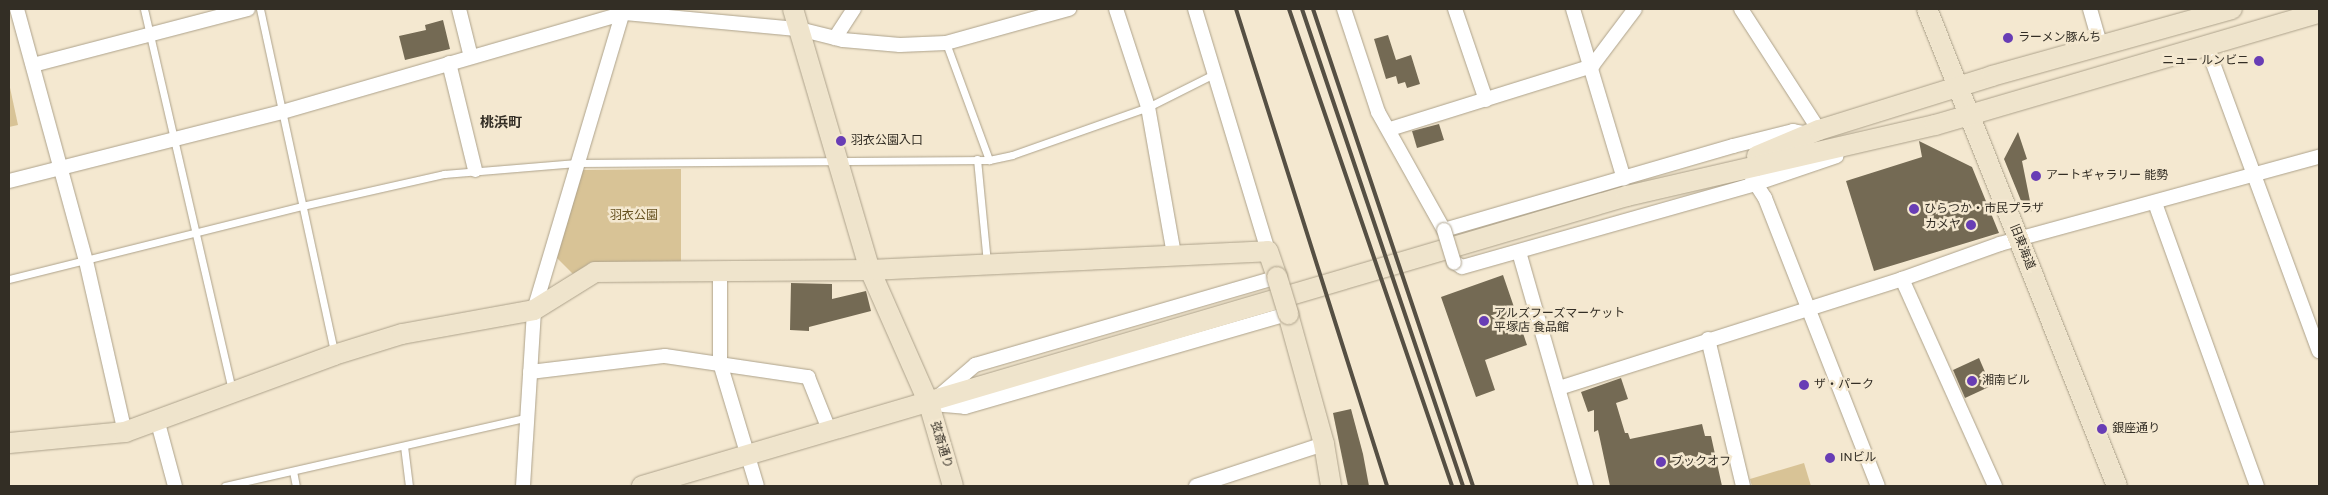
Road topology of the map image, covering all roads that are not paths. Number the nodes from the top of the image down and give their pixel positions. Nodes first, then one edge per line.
1 (17, 9) edge
2 (144, 9) edge
3 (248, 9) edge
4 (260, 9) edge
5 (460, 9) edge
6 (792, 9) edge
7 (854, 9) edge
8 (1069, 9) edge
9 (1116, 9) edge
10 (1195, 9) edge
11 (1344, 9) edge
12 (1455, 9) edge
13 (1573, 9) edge
14 (1635, 9) edge
15 (1741, 9) edge
16 (1927, 9) edge
17 (2090, 9) edge
18 (2232, 9) edge
19 (624, 11) edge
20 (2203, 13) edge
21 (2319, 13) edge
22 (799, 29) junction
23 (150, 34) junction
24 (835, 38) junction
25 (946, 43) junction
26 (2100, 45) junction
27 (2207, 47) junction
28 (471, 57) junction
29 (449, 64) junction
30 (33, 65) junction
31 (1592, 66) junction
32 (1214, 74) junction
33 (1958, 88) junction
34 (1486, 100) junction
35 (1148, 107) junction
36 (282, 112) junction
37 (1968, 115) junction
38 (1390, 129) junction
39 (1812, 132) junction
40 (1897, 135) junction
41 (174, 138) junction
42 (2319, 157) edge
43 (978, 159) junction
44 (989, 160) junction
45 (836, 161) junction
46 (577, 163) junction
47 (60, 168) junction
48 (475, 170) junction
49 (1724, 172) junction
50 (2253, 176) junction
51 (1624, 179) junction
52 (9, 181) edge
53 (1758, 183) junction
54 (2155, 203) junction
55 (302, 206) junction
56 (1444, 230) junction
57 (196, 234) junction
58 (2020, 240) junction
59 (1268, 251) junction
60 (1519, 252) junction
61 (1174, 255) junction
62 (86, 260) junction
63 (987, 264) junction
64 (720, 269) junction
65 (870, 270) junction
66 (1277, 277) junction
67 (9, 279) edge
68 (1902, 279) junction
69 (1809, 308) junction
70 (534, 310) junction
71 (1288, 314) junction
72 (1708, 339) junction
73 (2319, 351) edge
74 (334, 355) junction
75 (720, 363) junction
76 (530, 372) junction
77 (1560, 388) junction
78 (232, 393) junction
79 (929, 404) junction
80 (528, 418) junction
81 (158, 423) junction
82 (125, 432) junction
83 (830, 432) junction
84 (9, 443) edge
85 (1324, 444) junction
86 (404, 446) junction
87 (747, 456) junction
88 (293, 471) junction
89 (175, 486) edge
90 (225, 486) edge
91 (296, 486) edge
92 (409, 486) edge
93 (523, 486) edge
94 (642, 486) edge
95 (757, 486) edge
96 (953, 486) edge
97 (1196, 486) edge
98 (1331, 486) edge
99 (1586, 486) edge
100 (1743, 486) edge
101 (1878, 486) edge
102 (1995, 486) edge
103 (2117, 486) edge
104 (2257, 486) edge

1 - 30 street
2 - 23 lane
3 - 23 street
4 - 36 lane
5 - 28 street
6 - 22 street, 弦斎通り
7 - 24 street
8 - 25 street
9 - 35 street
10 - 32 street
11 - 38 street
12 - 34 street
13 - 31 street
14 - 31 street
15 - 39 street
16 - 33 street, 旧東海道
17 - 26 street
18 - 20 street
19 - 22 street
19 - 28 street
19 - 46 street
20 - 26 street
21 - 27 street
22 - 24 street
22 - 45 street, 弦斎通り
23 - 30 street
23 - 41 lane
24 - 25 street
25 - 44 lane
26 - 33 street
27 - 37 street
27 - 50 street
28 - 29 street
29 - 36 street
29 - 48 street
30 - 47 street
31 - 34 street
31 - 51 street
32 - 35 lane
32 - 59 street
33 - 37 street, 旧東海道
33 - 39 street
34 - 38 street
35 - 44 lane
35 - 61 street
36 - 41 street
36 - 55 lane
37 - 40 street
37 - 58 street, 旧東海道
38 - 56 street
39 - 49 street
39 - 51 street
40 - 49 street
40 - 53 street
41 - 47 street
41 - 57 lane
42 - 50 street
43 - 44 lane
43 - 45 lane
43 - 63 lane
45 - 46 lane
45 - 65 street, 弦斎通り
46 - 48 lane
46 - 70 street
47 - 52 street
47 - 62 street
48 - 55 lane
49 - 53 street
49 - 79 street
50 - 54 street
50 - 73 street
51 - 56 street
53 - 60 street
53 - 69 street
54 - 58 street
54 - 104 street
55 - 57 lane
55 - 74 lane
56 - 60 street, bridge
57 - 62 lane
57 - 78 lane
58 - 68 street
58 - 103 street, 旧東海道
59 - 61 street
59 - 66 street
60 - 77 street
61 - 63 street
62 - 67 lane
62 - 82 street
63 - 65 street
64 - 65 street
64 - 70 street
64 - 75 street
65 - 79 street, 弦斎通り
66 - 71 street, bridge
66 - 79 street
68 - 69 street
68 - 102 street
69 - 72 street
69 - 101 street
70 - 74 street
70 - 76 street
71 - 79 street
71 - 85 street
72 - 77 street
72 - 100 street
74 - 78 street
75 - 76 street
75 - 83 street
75 - 87 street
76 - 80 street
77 - 99 street
78 - 81 street
79 - 83 street
79 - 96 street, 弦斎通り
80 - 86 lane
80 - 93 street
81 - 82 street
81 - 89 street
82 - 84 street
83 - 87 street
85 - 97 street
85 - 98 street
86 - 88 lane
86 - 92 lane
87 - 94 street
87 - 95 street
88 - 90 lane
88 - 91 lane

